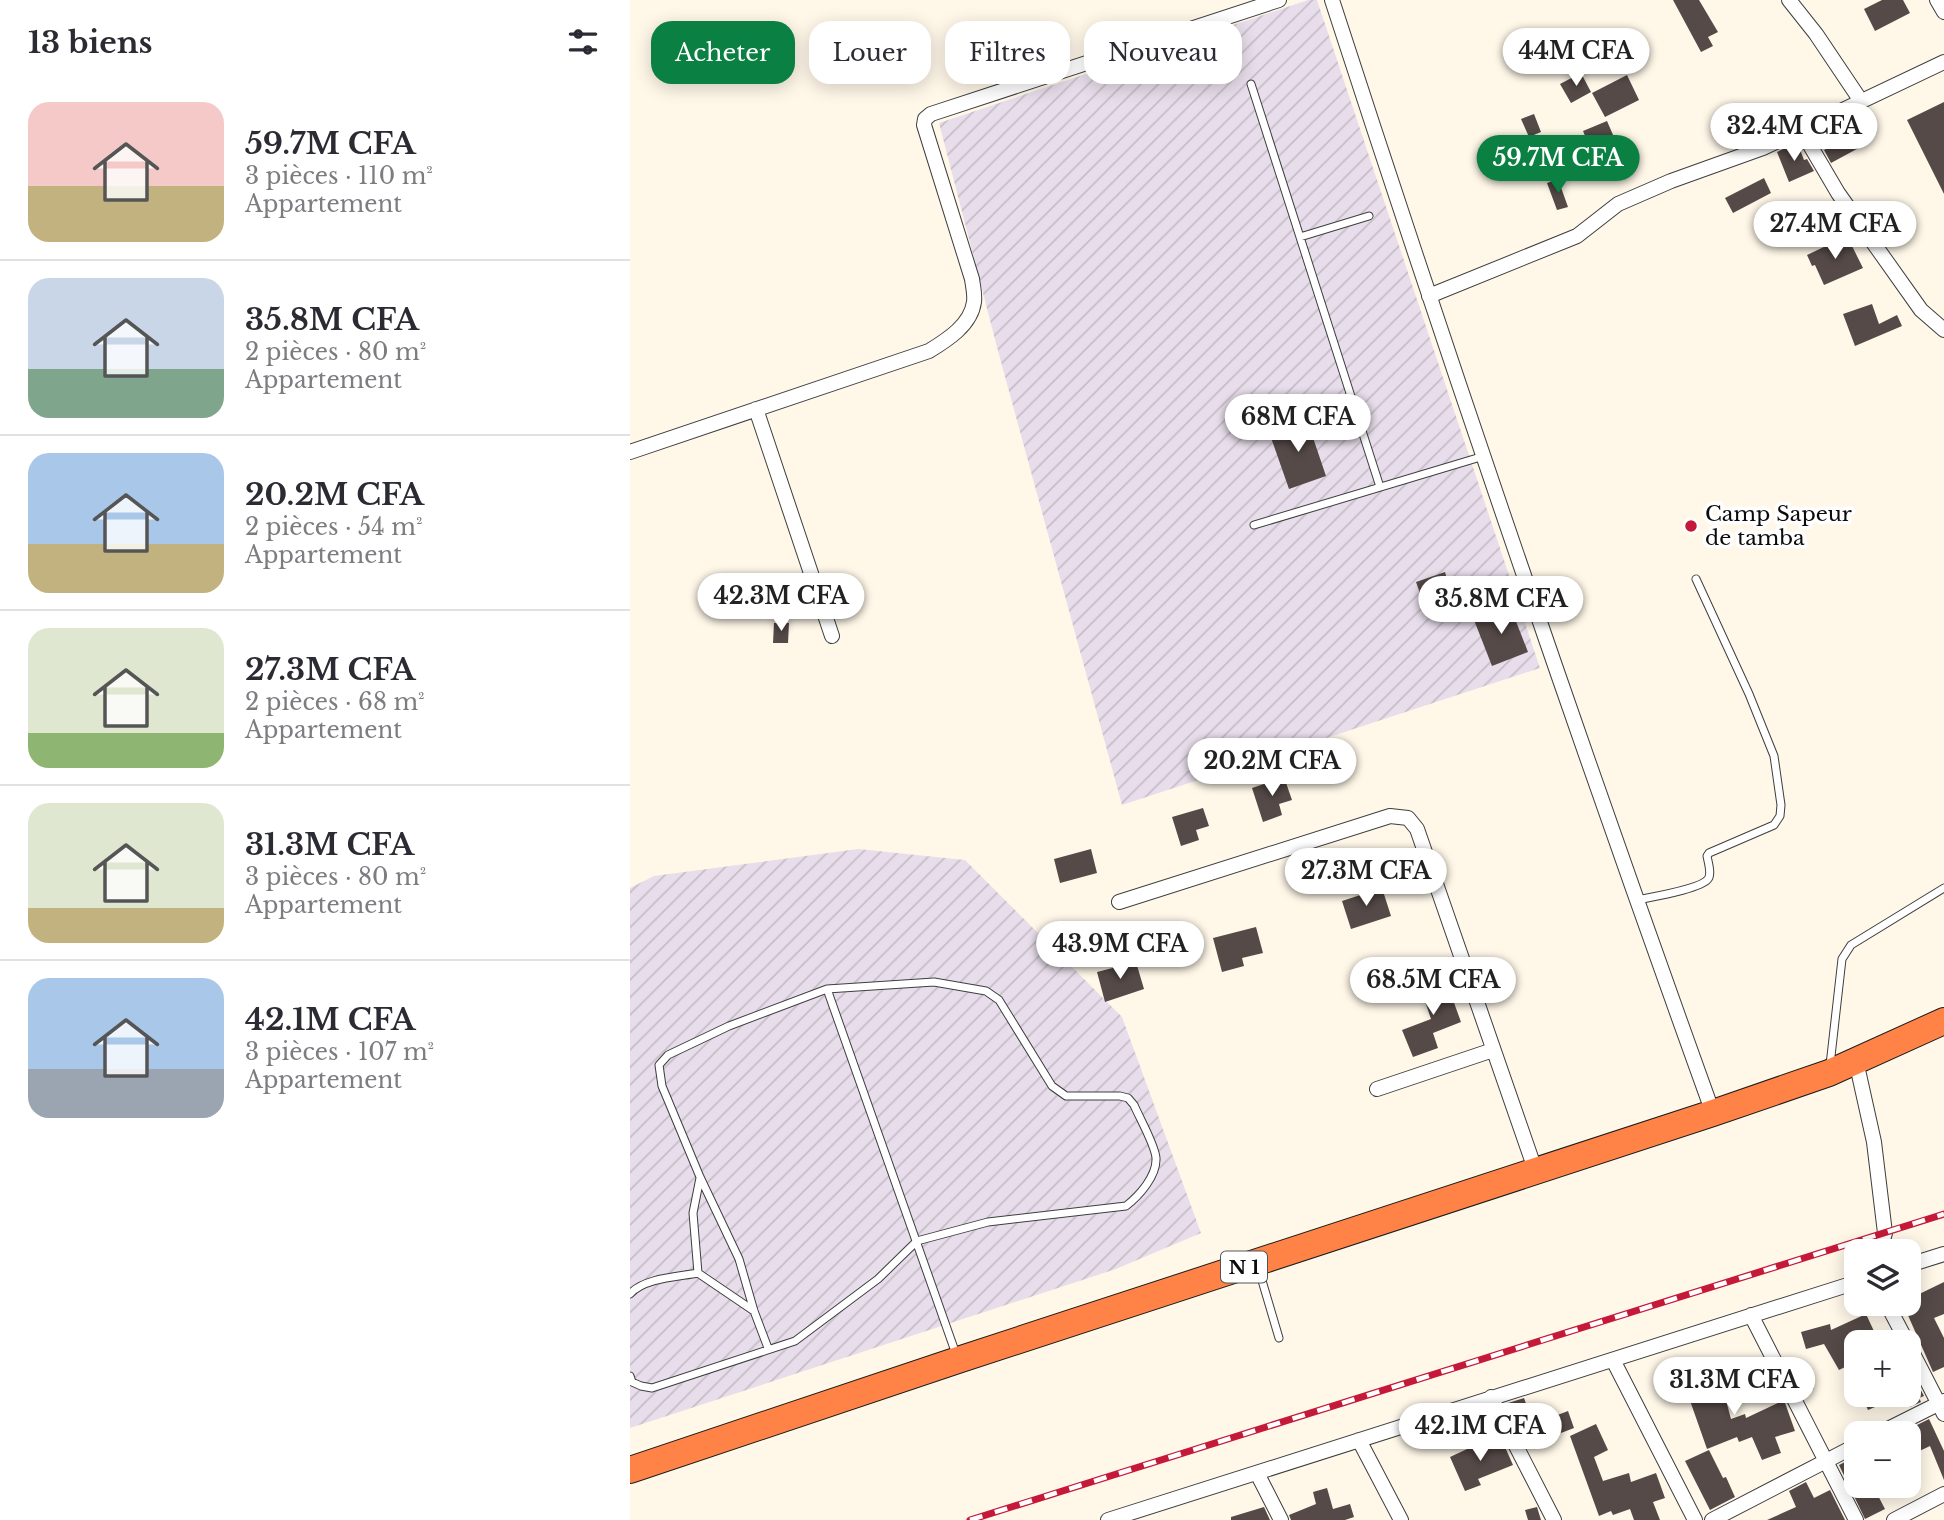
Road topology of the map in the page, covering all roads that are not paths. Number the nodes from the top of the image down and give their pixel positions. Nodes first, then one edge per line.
1 (1279, 0) edge
2 (1332, 0) edge
3 (1789, 0) edge
4 (1937, 0) edge
5 (1944, 12) edge
6 (1944, 62) edge
7 (1251, 85) dead end
8 (1861, 101) junction
9 (1801, 130) junction
10 (1369, 216) dead end
11 (1300, 237) junction
12 (1429, 296) junction
13 (1944, 330) edge
14 (756, 409) junction
15 (630, 452) edge
16 (1484, 456) junction
17 (1380, 487) junction
18 (1254, 525) dead end
19 (1696, 579) dead end
20 (832, 636) dead end
21 (1944, 888) edge
22 (1636, 901) junction
23 (1119, 902) dead end
24 (827, 989) junction
25 (1944, 1021) edge
26 (1493, 1050) junction
27 (1856, 1061) junction
28 (1829, 1073) junction
29 (1377, 1089) dead end
30 (1713, 1113) junction
31 (1536, 1172) junction
32 (700, 1177) junction
33 (1883, 1239) edge
34 (917, 1241) junction
35 (1944, 1254) edge
36 (1921, 1261) edge
37 (1257, 1263) junction
38 (698, 1273) junction
39 (1844, 1286) edge
40 (630, 1294) edge
41 (754, 1311) junction
42 (1751, 1315) junction
43 (1279, 1338) dead end
44 (768, 1348) junction
45 (958, 1360) junction
46 (1613, 1360) junction
47 (1921, 1368) edge
48 (630, 1376) edge
49 (1491, 1397) junction
50 (1942, 1406) edge
51 (1908, 1421) edge
52 (1359, 1440) junction
53 (1844, 1452) edge
54 (1826, 1461) junction
55 (630, 1470) edge
56 (1257, 1473) junction
57 (1944, 1494) edge
58 (1108, 1520) edge
59 (1281, 1520) edge
60 (1401, 1520) edge
61 (1554, 1520) edge
62 (1695, 1520) edge
63 (1712, 1520) edge
64 (1856, 1520) edge
65 (1894, 1520) edge

1 - 14 street
2 - 12 street
3 - 8 street
4 - 5 street
6 - 8 street
7 - 11 lane
8 - 9 street
9 - 12 street
9 - 13 street
10 - 11 lane
11 - 17 lane
12 - 16 street
14 - 15 street
14 - 20 street
16 - 17 lane
16 - 22 street
17 - 18 lane
19 - 22 lane
21 - 28 lane
22 - 30 street
23 - 26 street
24 - 32 lane
24 - 34 lane
24 - 34 lane
25 - 27 highway, N 1
26 - 29 street
26 - 31 street
27 - 28 highway, N 1
27 - 33 street
28 - 30 highway, N 1
30 - 31 highway, N 1
31 - 37 highway, N 1
32 - 38 lane
32 - 41 lane
34 - 44 lane
34 - 45 lane
35 - 36 street
37 - 43 lane
37 - 45 highway, N 1
38 - 40 lane
38 - 41 lane
39 - 42 street
41 - 44 lane
42 - 46 street
42 - 54 street
44 - 48 lane
45 - 55 highway, N 1
46 - 49 street
46 - 62 street
47 - 50 street
49 - 52 street
49 - 61 street
50 - 51 street
52 - 56 street
52 - 60 street
53 - 54 street
54 - 63 street
54 - 64 street
56 - 58 street
56 - 59 street
57 - 65 street

